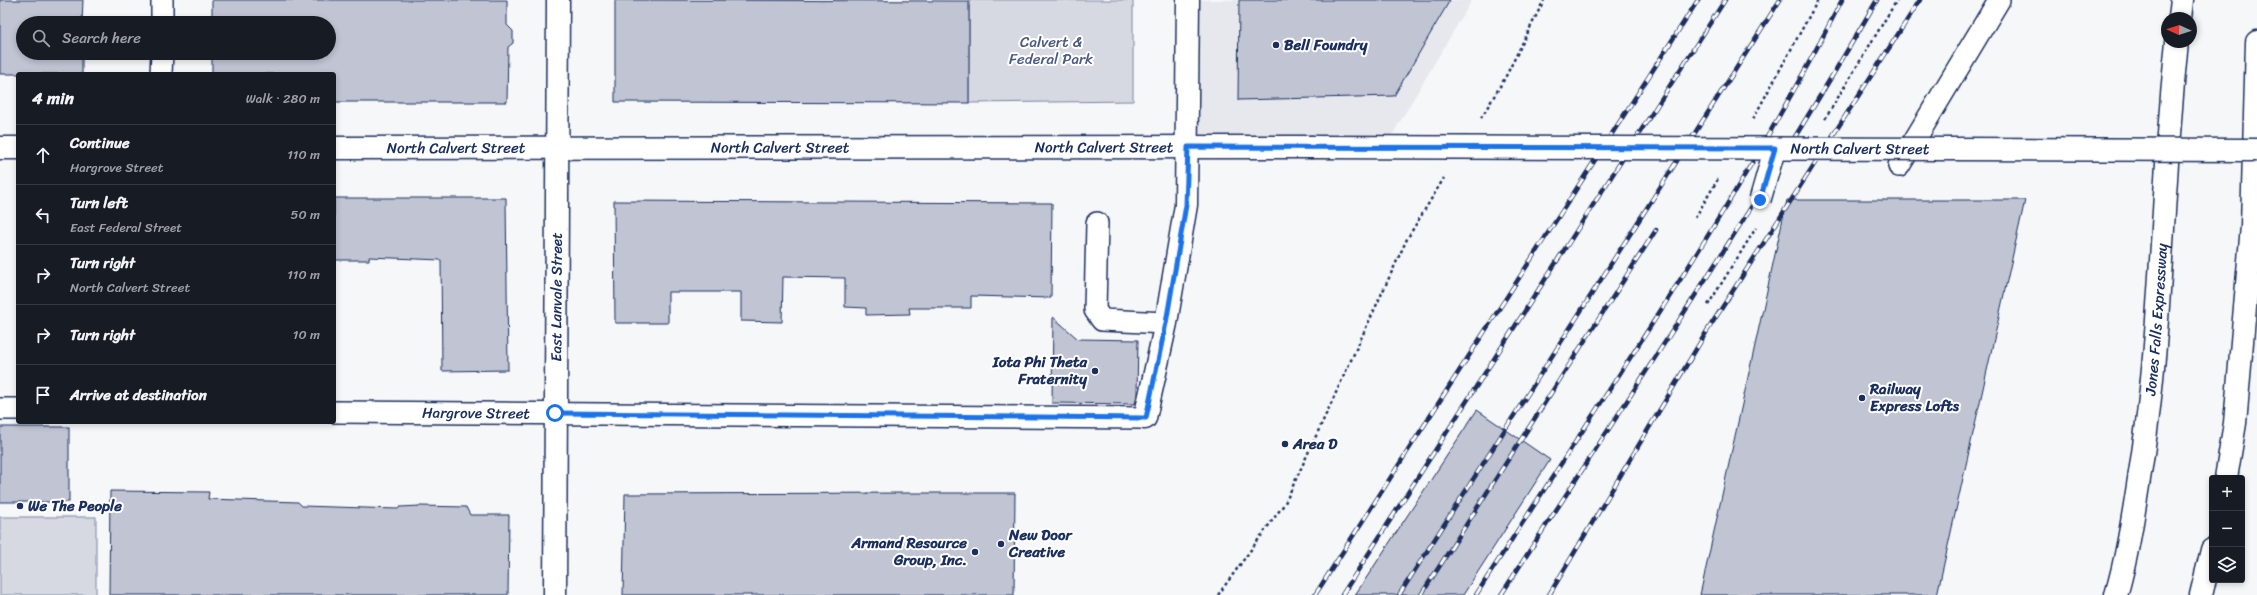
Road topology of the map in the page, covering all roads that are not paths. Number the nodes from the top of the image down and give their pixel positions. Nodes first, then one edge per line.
1 (162, 0) edge
2 (558, 0) edge
3 (1188, 0) edge
4 (1999, 0) edge
5 (2182, 0) edge
6 (2181, 12) edge
7 (162, 16) edge
8 (2257, 42) edge
9 (2176, 48) edge
10 (162, 60) edge
11 (161, 72) edge
12 (557, 147) junction
13 (1188, 147) junction
14 (0, 148) edge
15 (16, 148) edge
16 (336, 148) edge
17 (1775, 148) junction
18 (2257, 150) edge
19 (1899, 166) dead end
20 (1760, 200) dead end
21 (1097, 223) dead end
22 (1166, 323) junction
23 (0, 409) edge
24 (16, 409) edge
25 (336, 412) edge
26 (555, 413) junction
27 (1146, 418) joint
28 (2226, 475) edge
29 (2209, 562) edge
30 (555, 595) edge
31 (2116, 595) edge
32 (2201, 595) edge

1 - 7 lane
2 - 12 main road, East Lanvale Street
3 - 13 main road
4 - 19 lane
5 - 6 main road
8 - 28 main road
9 - 31 main road, Jones Falls Expressway
10 - 11 lane
12 - 13 main road, North Calvert Street
12 - 16 main road, North Calvert Street
12 - 26 main road, East Lanvale Street
13 - 17 main road, North Calvert Street, bridge
13 - 22 main road
14 - 15 main road
17 - 18 main road, North Calvert Street, bridge
17 - 20 lane, bridge
21 - 22 lane
22 - 27 main road
23 - 24 lane
25 - 26 lane, Hargrove Street
26 - 27 lane, Hargrove Street
26 - 30 main road, East Lanvale Street
29 - 32 main road

